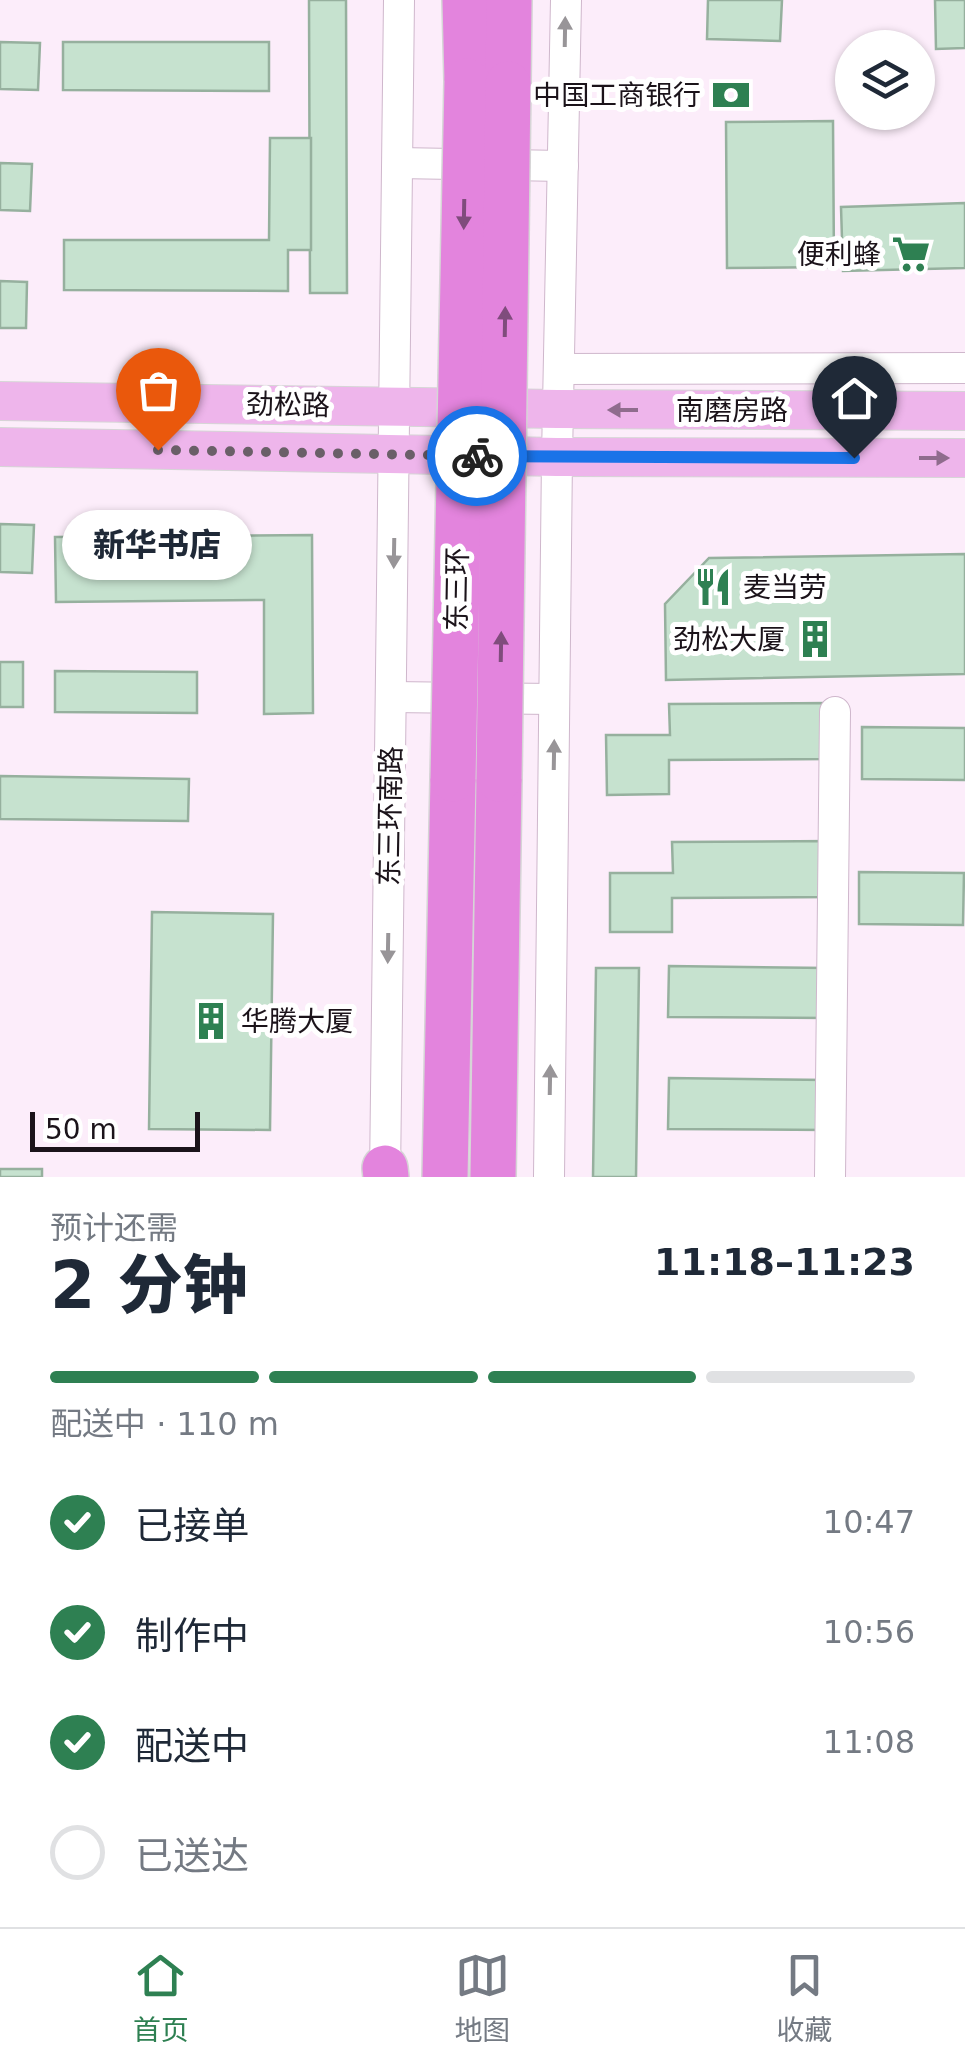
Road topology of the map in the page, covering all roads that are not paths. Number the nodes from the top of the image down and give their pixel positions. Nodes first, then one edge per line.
1 (400, 0) edge
2 (466, 0) edge
3 (509, 0) edge
4 (566, 0) edge
5 (487, 83) junction
6 (398, 163) junction
7 (563, 166) junction
8 (559, 368) junction
9 (965, 368) edge
10 (0, 401) edge
11 (395, 406) junction
12 (558, 409) junction
13 (965, 411) edge
14 (0, 447) edge
15 (395, 456) junction
16 (556, 457) junction
17 (965, 458) edge
18 (392, 698) junction
19 (554, 698) junction
20 (835, 712) dead end
21 (385, 1174) edge
22 (445, 1177) edge
23 (492, 1177) edge
24 (549, 1177) edge
25 (830, 1177) edge

1 - 6 street, 东三环南路
2 - 5 highway, 东三环
3 - 5 highway, 东三环
7 -> 4 street
5 -> 22 highway, 东三环, bridge
23 -> 5 highway, 东三环, bridge
6 - 7 street
6 - 11 street, 东三环南路
7 - 8 street
8 - 9 street
8 - 12 street
10 - 11 main road, 劲松路
11 - 12 main road, 劲松路
11 - 15 street, 东三环南路
13 -> 12 main road, 南磨房路
12 - 16 street
14 - 15 main road, 劲松路
15 - 16 main road, 劲松路
15 -> 18 street, 东三环南路
16 -> 17 main road, 南磨房路
16 - 19 street
18 - 19 street
18 -> 21 street, 东三环南路
24 -> 19 street
20 - 25 street

